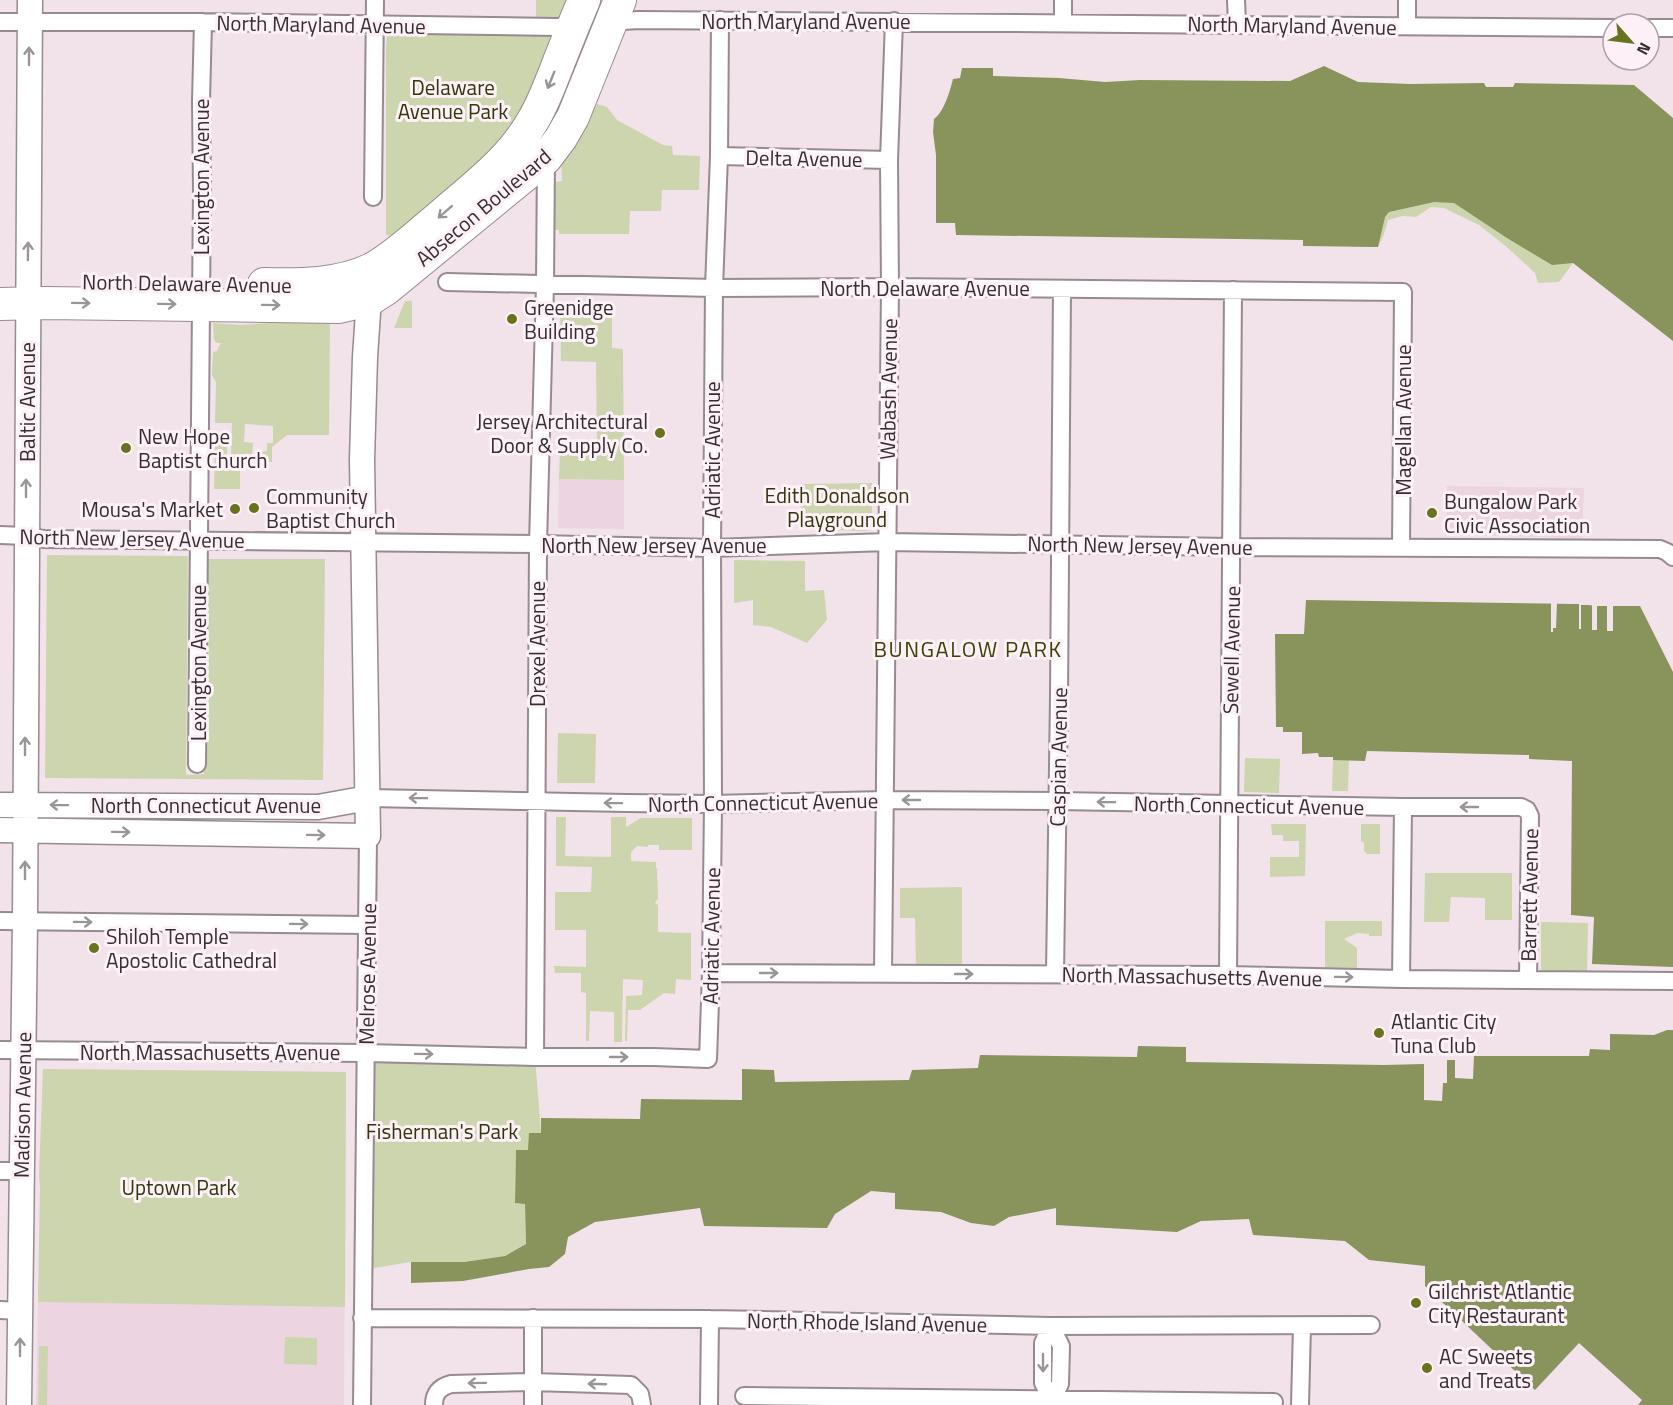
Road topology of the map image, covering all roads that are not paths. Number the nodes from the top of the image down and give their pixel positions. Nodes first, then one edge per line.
1 (375, 0) edge
2 (1063, 0) edge
3 (1236, 0) edge
4 (1407, 0) edge
5 (30, 11) edge
6 (616, 11) edge
7 (579, 13) edge
8 (720, 21) junction
9 (894, 21) junction
10 (0, 22) edge
11 (203, 22) junction
12 (1063, 23) junction
13 (375, 24) junction
14 (1237, 24) junction
15 (1407, 26) junction
16 (1601, 28) edge
17 (719, 156) junction
18 (546, 158) junction
19 (889, 160) junction
20 (373, 198) dead end
21 (371, 269) junction
22 (447, 282) dead end
23 (546, 284) junction
24 (890, 287) junction
25 (714, 288) junction
26 (1062, 289) junction
27 (1233, 290) junction
28 (1403, 292) joint
29 (14, 293) edge
30 (201, 294) junction
31 (369, 300) junction
32 (0, 535) edge
33 (26, 536) junction
34 (198, 541) junction
35 (887, 542) junction
36 (364, 543) junction
37 (538, 544) junction
38 (1060, 544) junction
39 (1232, 547) junction
40 (712, 548) junction
41 (1401, 548) junction
42 (1670, 554) edge
43 (197, 764) dead end
44 (368, 798) junction
45 (885, 800) junction
46 (536, 801) junction
47 (1058, 801) junction
48 (713, 804) junction
49 (1229, 804) junction
50 (0, 805) edge
51 (24, 805) junction
52 (1403, 807) junction
53 (1527, 810) joint
54 (0, 830) edge
55 (25, 830) junction
56 (368, 836) junction
57 (0, 921) edge
58 (25, 921) junction
59 (368, 925) junction
60 (711, 973) junction
61 (883, 974) junction
62 (1055, 974) junction
63 (1228, 975) junction
64 (1401, 979) junction
65 (1527, 980) junction
66 (1673, 981) edge
67 (11, 1050) edge
68 (366, 1053) junction
69 (536, 1058) junction
70 (708, 1059) joint
71 (11, 1171) edge
72 (10, 1310) edge
73 (362, 1318) junction
74 (533, 1318) junction
75 (710, 1319) junction
76 (1371, 1325) dead end
77 (1052, 1326) junction
78 (1302, 1326) junction
79 (533, 1382) junction
80 (744, 1396) dead end
81 (780, 1401) edge
82 (1052, 1402) edge
83 (1274, 1402) dead end
84 (1227, 1404) edge
85 (19, 1405) edge
86 (362, 1405) edge
87 (434, 1405) edge
88 (533, 1405) edge
89 (642, 1405) edge
90 (709, 1405) edge
91 (1300, 1405) edge

1 - 13 street
2 - 12 street
3 - 14 street
4 - 15 street
5 - 10 street, North Maryland Avenue
5 - 11 street, North Maryland Avenue
29 -> 5 street, Baltic Avenue
6 - 7 street, North Maryland Avenue
6 - 8 street, North Maryland Avenue
6 - 18 highway, Absecon Boulevard
7 - 13 street, North Maryland Avenue
7 -> 21 highway, Absecon Boulevard
8 - 9 street, North Maryland Avenue
8 - 17 street, Adriatic Avenue
9 - 12 street, North Maryland Avenue
9 - 19 street, Wabash Avenue
11 - 13 street, North Maryland Avenue
11 - 30 street, Lexington Avenue
12 - 14 street, North Maryland Avenue
13 - 20 street
14 - 15 street, North Maryland Avenue
15 - 16 street, North Maryland Avenue
17 - 19 street, Delta Avenue
17 - 25 street, Adriatic Avenue
18 - 23 street, Drexel Avenue
18 - 31 highway, Absecon Boulevard
19 - 24 street, Wabash Avenue
21 - 30 highway, North Delaware Avenue
21 - 31 street, Melrose Avenue
22 - 23 street, North Delaware Avenue
23 - 25 street, North Delaware Avenue
23 - 37 street, Drexel Avenue
24 - 25 street, North Delaware Avenue
24 - 26 street, North Delaware Avenue
24 - 35 street, Wabash Avenue
25 - 40 street, Adriatic Avenue
26 - 27 street, North Delaware Avenue
26 - 38 street, Caspian Avenue
27 - 28 street, North Delaware Avenue
27 - 39 street, Sewell Avenue
28 - 41 street, Magellan Avenue
29 - 30 highway, North Delaware Avenue
33 -> 29 street, Baltic Avenue
30 -> 31 highway, North Delaware Avenue
30 - 34 street, Lexington Avenue
31 - 36 street, Melrose Avenue
32 - 33 street, North New Jersey Avenue
33 - 34 street, North New Jersey Avenue
51 -> 33 street, Baltic Avenue
34 - 36 street, North New Jersey Avenue
34 - 43 street, Lexington Avenue
35 - 38 street, North New Jersey Avenue
35 - 40 street, North New Jersey Avenue
35 - 45 street, Wabash Avenue
36 - 37 street, North New Jersey Avenue
36 - 44 street, Melrose Avenue
37 - 40 street, North New Jersey Avenue
37 - 46 street, Drexel Avenue
38 - 39 street, North New Jersey Avenue
38 - 47 street, Caspian Avenue
39 - 41 street, North New Jersey Avenue
39 - 49 street, Sewell Avenue
40 - 48 street, Adriatic Avenue
41 - 42 street, North New Jersey Avenue
46 -> 44 street, North Connecticut Avenue
44 -> 51 street, North Connecticut Avenue
44 - 56 street, Melrose Avenue
47 -> 45 street, North Connecticut Avenue
45 - 48 street, North Connecticut Avenue
45 - 61 street, Wabash Avenue
48 -> 46 street, North Connecticut Avenue
46 - 69 street, Drexel Avenue
49 -> 47 street, North Connecticut Avenue
47 - 62 street, Caspian Avenue
48 - 60 street, Adriatic Avenue
49 - 52 street, North Connecticut Avenue
49 - 63 street, Sewell Avenue
50 - 51 street, North Connecticut Avenue
51 - 55 street, Madison Avenue
53 -> 52 street, North Connecticut Avenue
52 - 64 street
53 - 65 street, Barrett Avenue
54 - 55 street, North Connecticut Avenue
55 -> 56 street, North Connecticut Avenue
58 -> 55 street, Madison Avenue
56 - 59 street, Melrose Avenue
57 - 58 street
58 -> 59 street
58 - 67 street, Madison Avenue
59 - 68 street, Melrose Avenue
60 -> 61 street, North Massachusetts Avenue
60 - 70 street, Adriatic Avenue
61 -> 62 street, North Massachusetts Avenue
62 - 63 street, North Massachusetts Avenue
63 -> 64 street, North Massachusetts Avenue
64 - 65 street, North Massachusetts Avenue
65 - 66 street, North Massachusetts Avenue
67 - 68 street, North Massachusetts Avenue
67 - 71 street, Madison Avenue
68 -> 69 street, North Massachusetts Avenue
68 - 73 street, Melrose Avenue
69 -> 70 street, North Massachusetts Avenue
71 - 72 street, Madison Avenue
85 -> 72 street, Madison Avenue
73 - 74 street, North Rhode Island Avenue
73 - 86 street, Melrose Avenue
74 - 75 street, North Rhode Island Avenue
74 - 79 street
75 - 77 street, North Rhode Island Avenue
75 - 90 street
76 - 78 street, North Rhode Island Avenue
77 - 78 street, North Rhode Island Avenue
77 - 82 street
78 - 91 street
79 -> 87 street
79 - 88 street
89 -> 79 street
80 - 81 street
81 - 82 street
82 - 84 street
83 - 84 street

